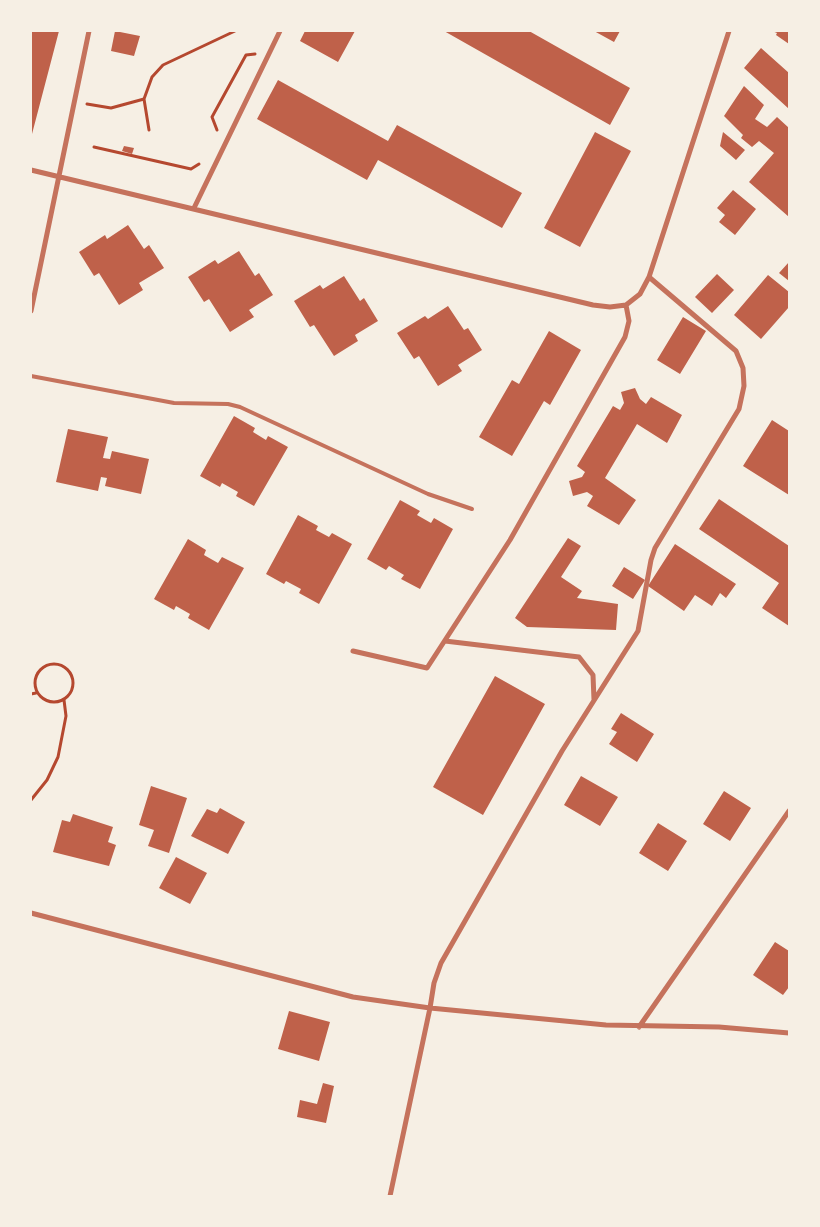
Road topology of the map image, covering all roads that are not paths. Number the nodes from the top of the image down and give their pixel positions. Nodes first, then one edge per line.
1 (88, 31) edge
2 (280, 31) edge
3 (729, 31) edge
4 (31, 170) edge
5 (58, 177) junction
6 (194, 208) junction
7 (649, 277) junction
8 (626, 305) junction
9 (31, 311) edge
10 (31, 376) edge
11 (472, 508) dead end
12 (445, 641) junction
13 (353, 651) dead end
14 (594, 701) junction
15 (789, 811) edge
16 (31, 913) edge
17 (430, 1008) junction
18 (639, 1027) junction
19 (789, 1033) edge
20 (390, 1196) edge

1 - 5 street
2 - 6 street
3 - 7 street
4 - 5 street
5 - 6 street
5 - 9 street
6 - 8 street
7 - 8 street
7 - 14 street
8 - 12 street
10 - 11 lane
12 - 13 street
12 - 14 street
14 - 17 street
15 - 18 street
16 - 17 street
17 - 18 street
17 - 20 street
18 - 19 street

